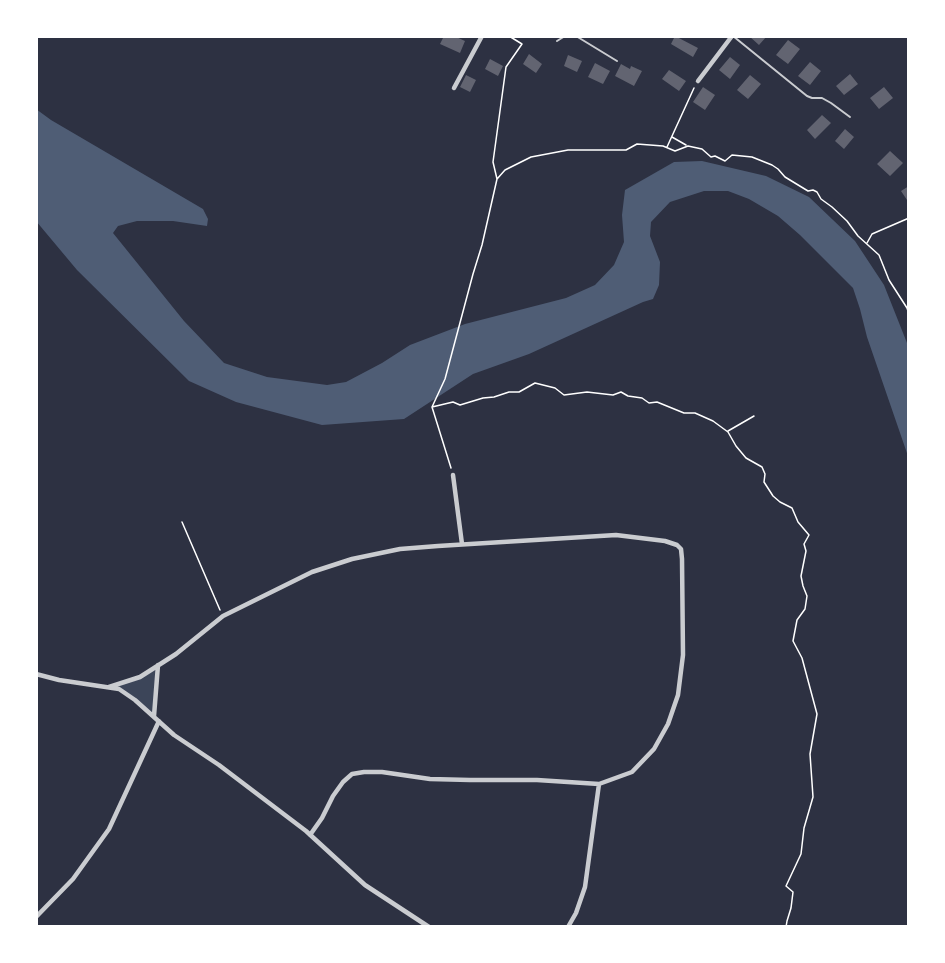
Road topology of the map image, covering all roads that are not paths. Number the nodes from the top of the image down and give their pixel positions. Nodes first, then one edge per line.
1 (482, 36) edge
2 (565, 36) edge
3 (576, 36) edge
4 (732, 36) edge
5 (557, 41) dead end
6 (617, 61) dead end
7 (698, 81) road end
8 (454, 88) dead end
9 (850, 117) dead end
10 (453, 475) road end
11 (462, 544) junction
12 (158, 665) junction
13 (36, 674) edge
14 (110, 687) junction
15 (153, 716) junction
16 (159, 721) junction
17 (599, 784) junction
18 (310, 835) junction
19 (36, 917) edge
20 (429, 927) edge
21 (568, 927) edge

1 - 8 street
2 - 5 lane
3 - 6 lane
4 - 7 street
4 - 9 lane
10 - 11 street
11 - 12 street
11 - 17 street
12 - 14 street
12 - 15 street
13 - 14 street
14 - 15 street
15 - 16 street
16 - 18 street
16 - 19 street
17 - 18 street
17 - 21 street
18 - 20 street

